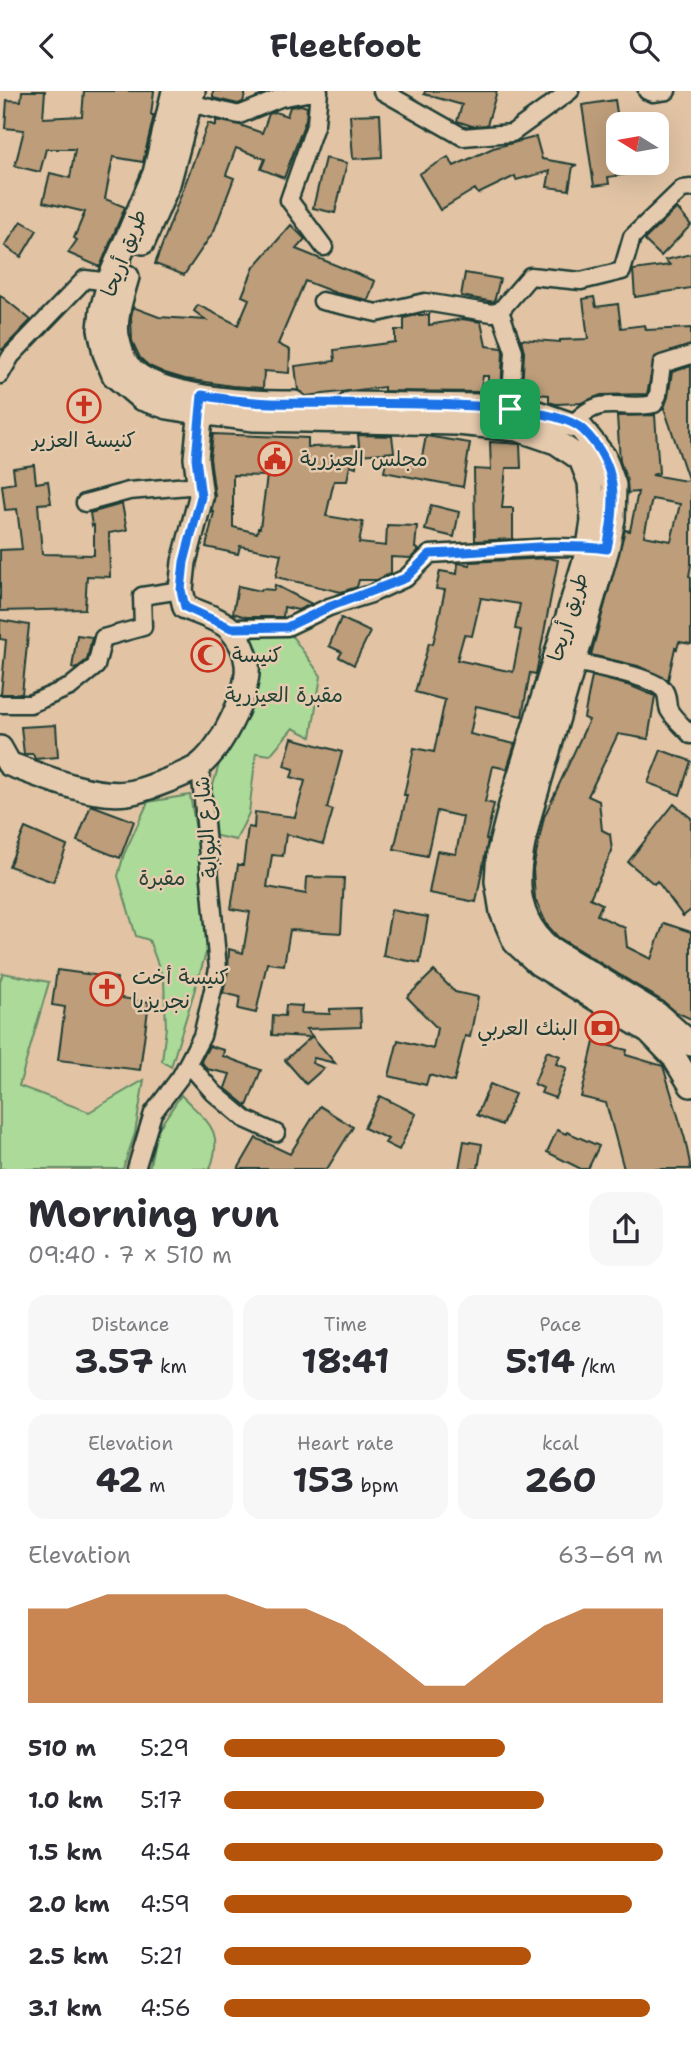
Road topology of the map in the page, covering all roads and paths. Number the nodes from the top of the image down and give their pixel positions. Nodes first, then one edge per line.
1 (318, 91) edge
2 (382, 91) edge
3 (570, 91) edge
4 (647, 91) edge
5 (667, 91) edge
6 (182, 97) edge
7 (691, 188) edge
8 (324, 247) dead end
9 (110, 282) junction
10 (322, 301) dead end
11 (500, 311) junction
12 (691, 355) edge
13 (0, 375) edge
14 (201, 404) junction
15 (510, 409) junction
16 (572, 425) junction
17 (200, 485) junction
18 (85, 503) dead end
19 (598, 548) junction
20 (181, 590) junction
21 (231, 628) junction
22 (574, 662) junction
23 (0, 704) edge
24 (691, 735) edge
25 (3, 762) edge
26 (200, 765) junction
27 (689, 1039) edge
28 (188, 1063) junction
29 (691, 1085) edge
30 (276, 1133) dead end
31 (136, 1169) edge

1 - 6 street
1 - 8 street
2 - 3 street
4 - 5 street
6 - 9 main road, طريق أريحا
6 - 14 main road, طريق أريحا
7 - 11 street
9 - 13 street
9 - 14 main road, طريق أريحا
10 - 11 street
11 - 15 street
12 - 16 street
14 - 15 main road, طريق أريحا
14 - 17 main road
14 - 19 main road, طريق أريحا
15 - 16 main road, طريق أريحا
16 - 19 main road, طريق أريحا
17 - 18 street
17 - 20 main road
19 - 21 street
19 - 22 main road, طريق أريحا
19 - 29 main road, طريق أريحا
20 - 21 main road
20 - 23 street
21 - 26 main road, شارع البوابة
22 - 24 street
22 - 27 main road, طريق أريحا
25 - 26 main road
26 - 28 street, شارع البوابة
28 - 30 street
28 - 31 street, شارع البوابة

